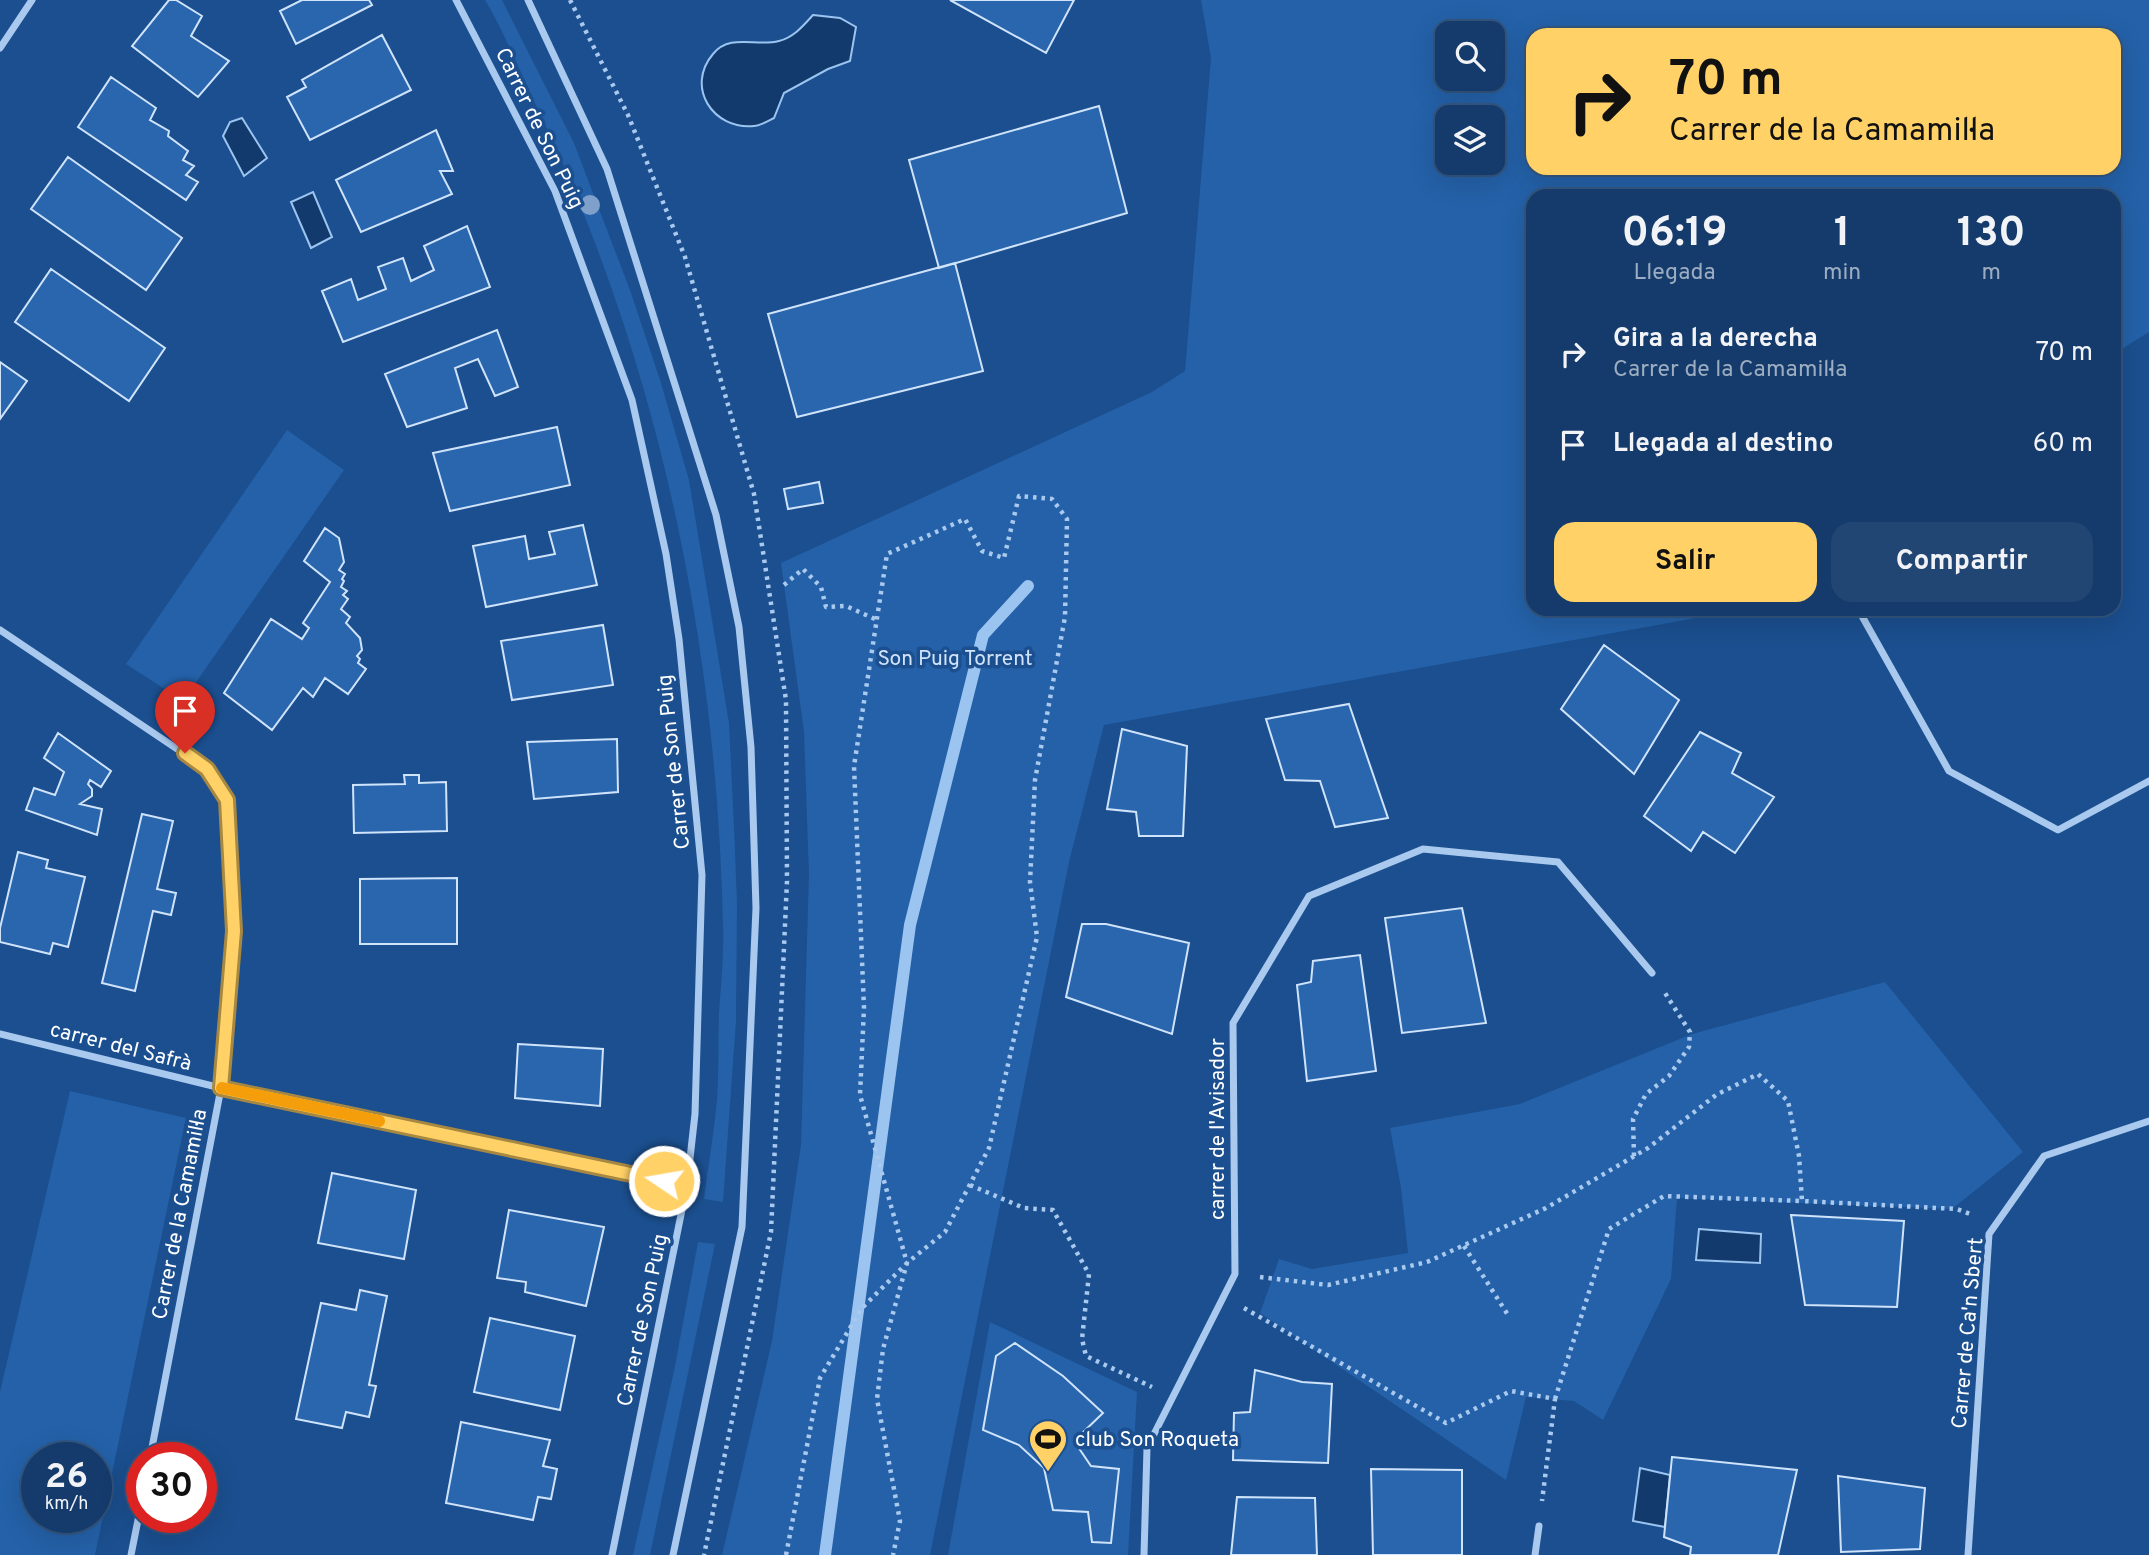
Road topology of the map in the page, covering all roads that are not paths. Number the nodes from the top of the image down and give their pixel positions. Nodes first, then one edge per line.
1 (32, 0) edge
2 (456, 0) edge
3 (528, 0) edge
4 (0, 48) edge
5 (1862, 616) edge
6 (0, 630) edge
7 (2149, 781) edge
8 (1652, 973) road end
9 (0, 1034) edge
10 (221, 1088) junction
11 (2149, 1121) edge
12 (687, 1185) junction
13 (153, 1442) edge
14 (1539, 1526) road end
15 (135, 1533) edge
16 (131, 1555) edge
17 (611, 1555) edge
18 (673, 1555) edge
19 (1143, 1555) edge
20 (1535, 1555) edge
21 (1968, 1555) edge

1 - 4 street
2 - 12 street, Carrer de Son Puig
3 - 18 street, Carrer de Son Puig
5 - 7 street
6 - 10 street, Carrer de la Camamil·la
8 - 19 street, carrer de l'Avisador
9 - 10 street, carrer del Safrà
10 - 12 street, carrer del Safrà
10 - 13 street, Carrer de la Camamil·la
11 - 21 street, Carrer de Ca'n Sbert
12 - 17 street, Carrer de Son Puig
14 - 20 street
15 - 16 street

